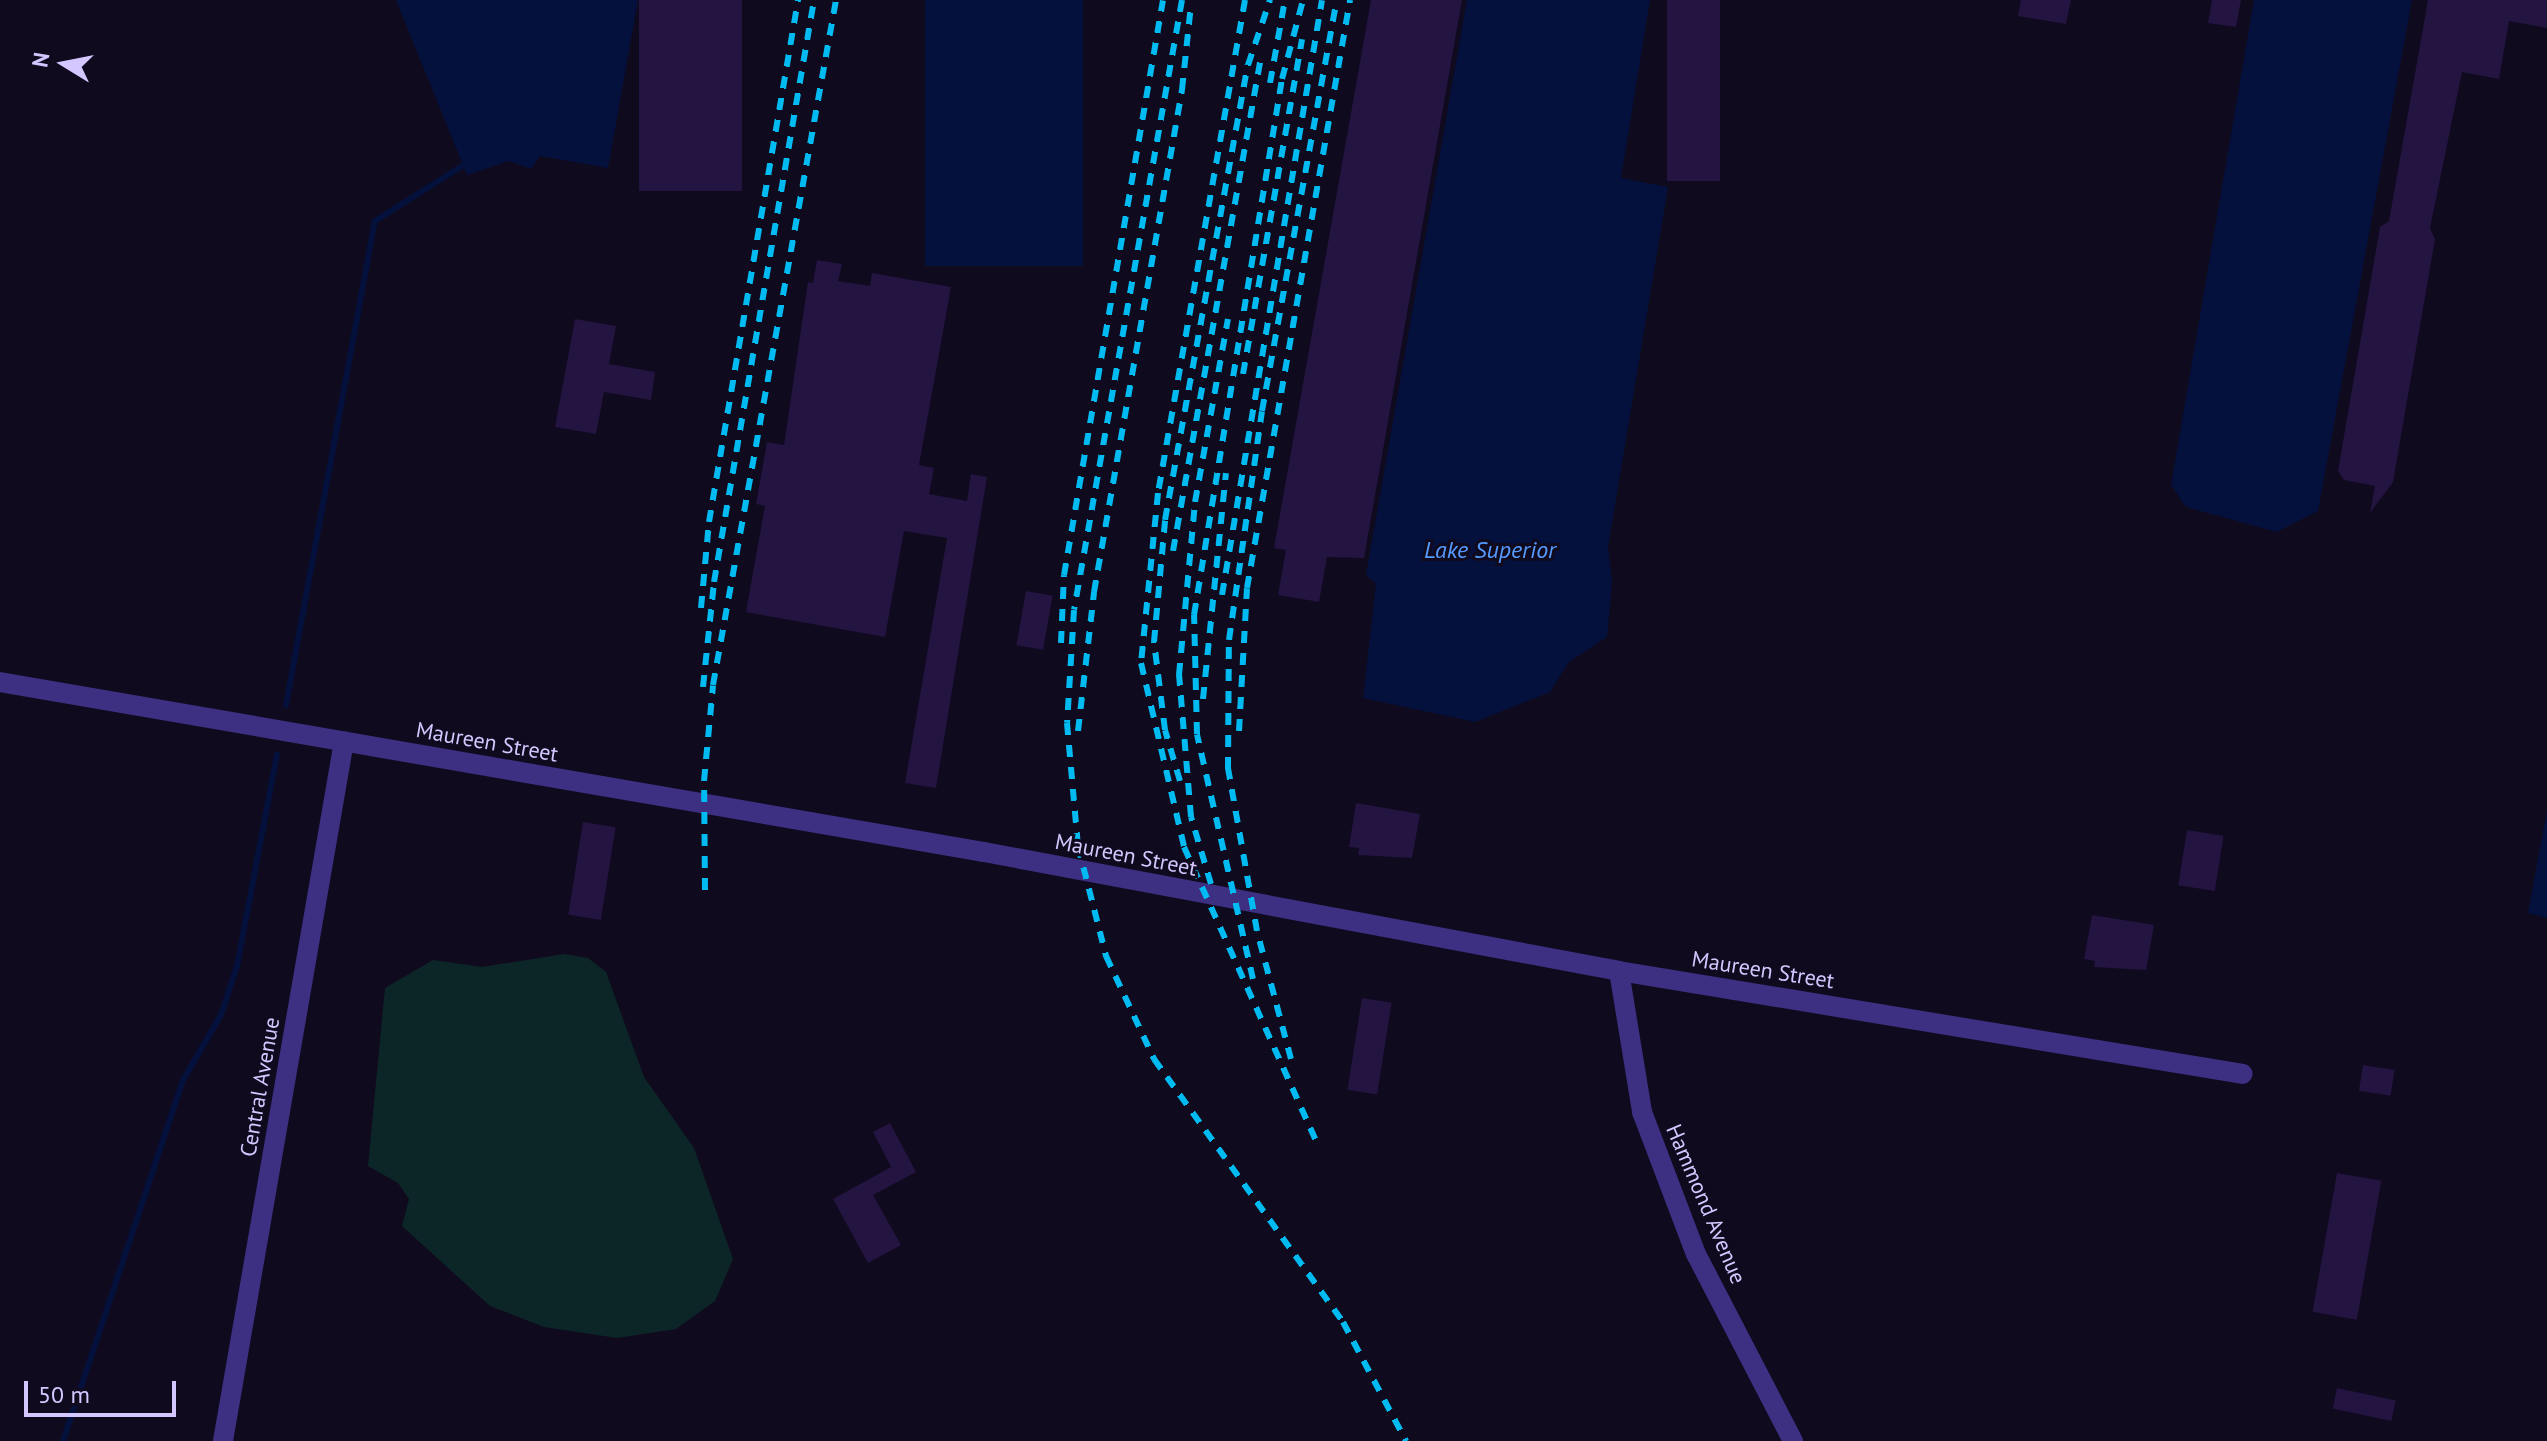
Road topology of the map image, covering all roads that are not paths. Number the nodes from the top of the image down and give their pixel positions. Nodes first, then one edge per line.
1 (0, 682) edge
2 (344, 741) junction
3 (1619, 971) junction
4 (2243, 1074) dead end
5 (223, 1441) edge
6 (1793, 1441) edge

1 - 2 street, Maureen Street
2 - 3 street, Maureen Street
2 - 5 street, Central Avenue
3 - 4 street, Maureen Street
3 - 6 street, Hammond Avenue

